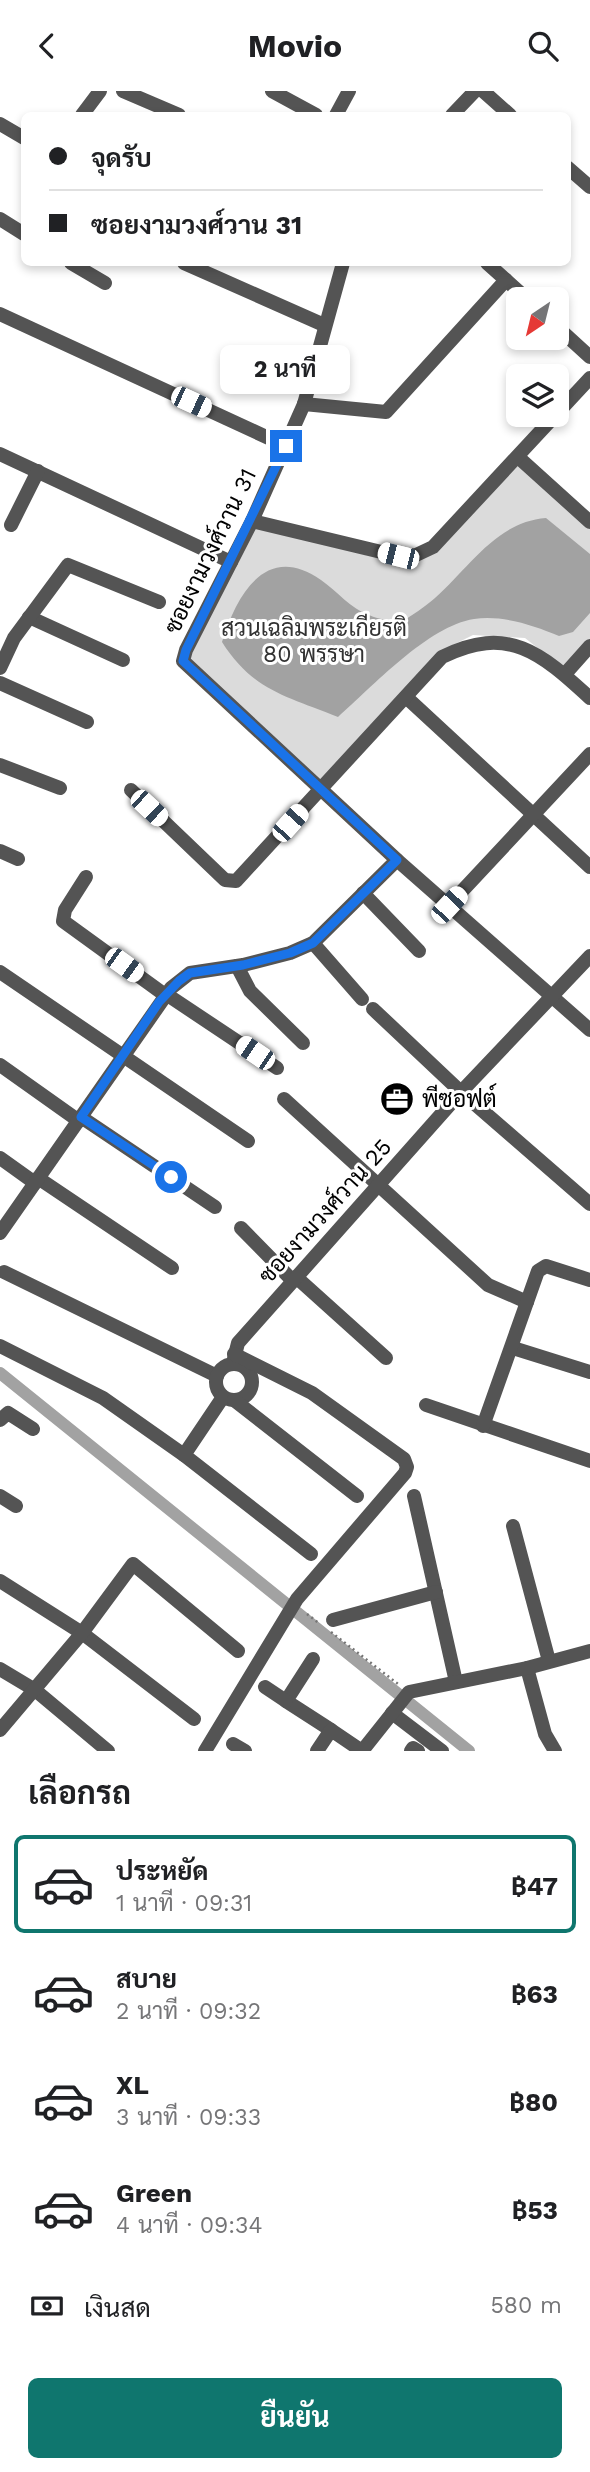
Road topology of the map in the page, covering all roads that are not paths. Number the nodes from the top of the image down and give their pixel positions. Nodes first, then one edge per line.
1 (100, 91) edge
2 (123, 91) edge
3 (272, 91) edge
4 (349, 91) edge
5 (474, 91) edge
6 (483, 91) edge
7 (84, 112) edge
8 (172, 112) edge
9 (310, 112) edge
10 (338, 112) edge
11 (455, 112) edge
12 (507, 112) edge
13 (0, 124) edge
14 (21, 136) edge
15 (571, 170) edge
16 (590, 187) edge
17 (0, 219) edge
18 (21, 232) edge
19 (76, 266) edge
20 (191, 266) edge
21 (341, 266) edge
22 (490, 266) edge
23 (506, 280) junction
24 (105, 283) dead end
25 (514, 287) edge
26 (0, 314) edge
27 (324, 325) junction
28 (569, 338) edge
29 (590, 357) edge
30 (590, 378) edge
31 (304, 404) junction
32 (286, 446) junction
33 (0, 454) edge
34 (518, 457) junction
35 (38, 471) junction
36 (252, 520) junction
37 (590, 522) edge
38 (11, 524) dead end
39 (231, 562) junction
40 (159, 602) dead end
41 (29, 617) junction
42 (590, 646) edge
43 (123, 660) dead end
44 (0, 668) edge
45 (565, 674) junction
46 (0, 683) edge
47 (406, 697) junction
48 (590, 698) edge
49 (87, 722) dead end
50 (590, 754) edge
51 (0, 765) edge
52 (60, 788) dead end
53 (321, 788) junction
54 (131, 790) dead end
55 (534, 815) junction
56 (0, 851) edge
57 (18, 859) dead end
58 (397, 860) junction
59 (590, 867) edge
60 (86, 877) dead end
61 (363, 893) junction
62 (449, 905) junction
63 (313, 943) junction
64 (419, 951) dead end
65 (590, 956) edge
66 (237, 966) junction
67 (0, 972) edge
68 (166, 994) junction
69 (553, 997) junction
70 (590, 1030) edge
71 (303, 1043) dead end
72 (122, 1056) junction
73 (0, 1065) edge
74 (277, 1068) dead end
75 (461, 1092) junction
76 (284, 1099) dead end
77 (80, 1119) junction
78 (248, 1141) dead end
79 (0, 1158) edge
80 (37, 1180) junction
81 (379, 1186) junction
82 (590, 1204) edge
83 (215, 1207) dead end
84 (241, 1228) dead end
85 (0, 1233) edge
86 (172, 1268) dead end
87 (4, 1272) dead end
88 (295, 1279) junction
89 (590, 1280) edge
90 (527, 1302) junction
91 (0, 1346) edge
92 (513, 1348) junction
93 (235, 1354) junction
94 (386, 1358) dead end
95 (590, 1372) edge
96 (217, 1376) junction
97 (229, 1398) junction
98 (426, 1405) dead end
99 (0, 1420) edge
100 (483, 1426) junction
101 (33, 1429) dead end
102 (184, 1455) junction
103 (590, 1461) edge
104 (0, 1496) edge
105 (357, 1496) dead end
106 (414, 1496) dead end
107 (16, 1506) dead end
108 (513, 1526) dead end
109 (311, 1554) dead end
110 (0, 1580) edge
111 (436, 1592) junction
112 (333, 1620) dead end
113 (82, 1633) junction
114 (238, 1651) dead end
115 (590, 1651) edge
116 (313, 1659) dead end
117 (549, 1661) junction
118 (527, 1668) junction
119 (0, 1669) edge
120 (456, 1682) junction
121 (265, 1687) dead end
122 (35, 1691) junction
123 (286, 1701) junction
124 (394, 1709) junction
125 (194, 1719) dead end
126 (0, 1730) edge
127 (331, 1730) junction
128 (108, 1751) edge
129 (205, 1751) edge
130 (317, 1751) edge
131 (363, 1751) edge
132 (411, 1751) edge
133 (418, 1751) edge
134 (442, 1751) edge
135 (555, 1751) edge

1 - 7 street
2 - 8 street
3 - 9 street
4 - 10 street
5 - 11 street
6 - 12 street
13 - 14 street
15 - 16 street
17 - 18 street
19 - 24 street
20 - 27 street
21 - 27 street, ซอยงามวงศ์วาน 31
22 - 23 street
23 - 25 street
23 - 31 street
26 - 32 street
27 - 31 street, ซอยงามวงศ์วาน 31
28 - 29 street
30 - 34 street
31 - 32 street, ซอยงามวงศ์วาน 31
32 - 36 street, ซอยงามวงศ์วาน 31
33 - 35 street
34 - 36 street
34 - 37 street
35 - 38 street
35 - 39 street
36 - 39 street, ซอยงามวงศ์วาน 31
39 - 53 street, ซอยงามวงศ์วาน 31
40 - 41 street
41 - 43 street
41 - 44 street
42 - 45 street
45 - 47 street
45 - 48 street
46 - 49 street
47 - 53 street
47 - 55 street
50 - 55 street
51 - 52 street
53 - 54 street
53 - 58 street
55 - 59 street
55 - 62 street
56 - 57 street
58 - 61 street
58 - 62 street
60 - 68 street
61 - 63 street
61 - 64 street
62 - 69 street
63 - 66 street
63 - 75 street
65 - 69 street, ซอยงามวงศ์วาน 25
66 - 68 street
66 - 71 street
67 - 72 street
68 - 72 street
68 - 74 street
69 - 70 street
69 - 75 street, ซอยงามวงศ์วาน 25
72 - 77 street
72 - 78 street
73 - 77 street
75 - 81 street, ซอยงามวงศ์วาน 25
75 - 82 street
76 - 81 street
77 - 80 street
77 - 83 street
79 - 80 street
80 - 85 street
80 - 86 street
81 - 88 street, ซอยงามวงศ์วาน 25
81 - 90 street
84 - 88 street
87 - 96 street
88 - 93 street, ซอยงามวงศ์วาน 25
88 - 94 street
89 - 90 street
90 - 92 street
91 - 102 street
92 - 95 street
92 - 100 street
93 - 96 street
93 - 97 street
93 - 129 street
96 - 97 street
97 - 102 street
97 - 105 street
98 - 100 street
99 - 101 street
100 - 103 street
102 - 109 street
104 - 107 street
106 - 111 street
108 - 117 street
110 - 113 street
111 - 112 street
111 - 120 street
113 - 114 street
113 - 122 street
113 - 125 street
115 - 117 street
116 - 123 street
117 - 118 street
118 - 120 street
118 - 135 street
119 - 122 street
120 - 124 street
121 - 123 street
122 - 126 street
122 - 128 street
123 - 127 street
124 - 131 street
124 - 134 street
127 - 130 street
127 - 131 street
132 - 133 street

